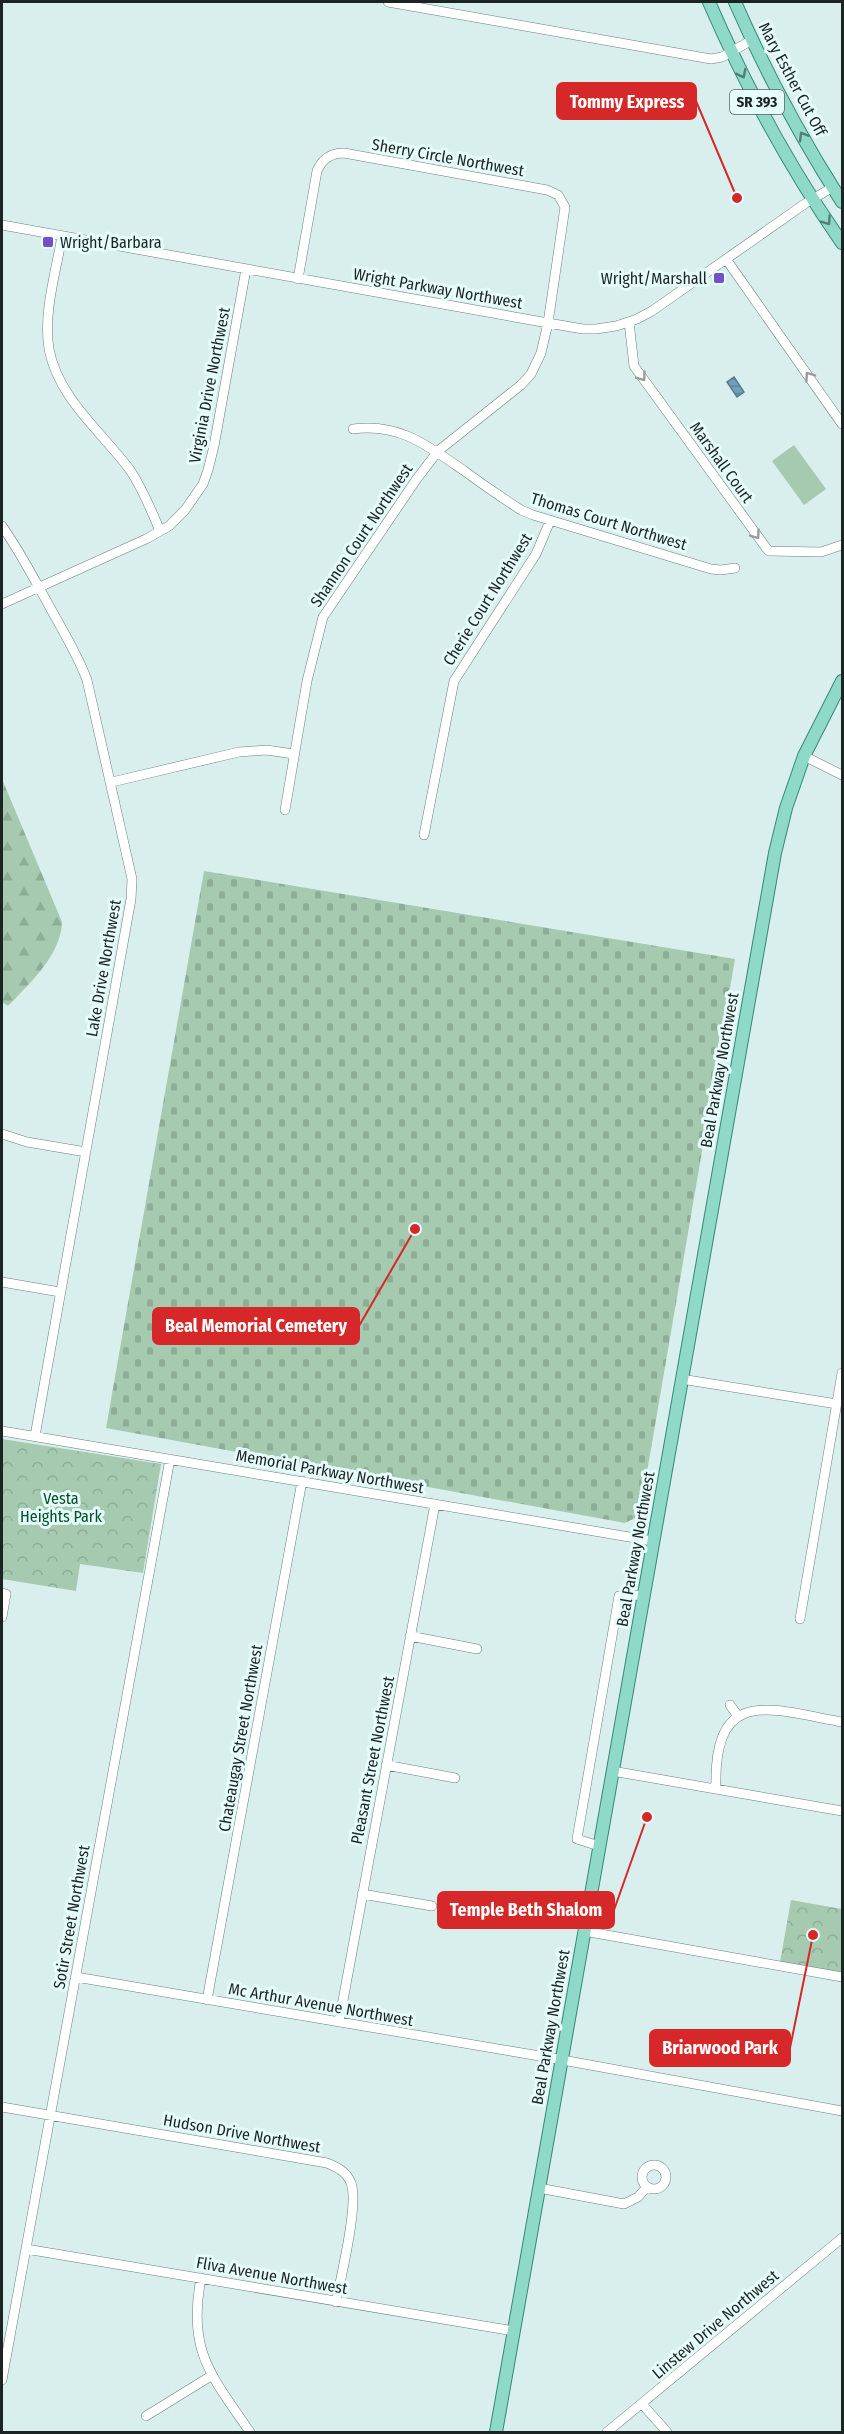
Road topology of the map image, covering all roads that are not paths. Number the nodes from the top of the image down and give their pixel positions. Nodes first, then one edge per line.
1 (388, 2) edge
2 (709, 2) edge
3 (735, 2) edge
4 (752, 40) junction
5 (731, 52) junction
6 (833, 187) junction
7 (811, 199) junction
8 (843, 202) edge
9 (2, 225) edge
10 (62, 236) junction
11 (843, 243) edge
12 (726, 259) junction
13 (246, 269) junction
14 (298, 279) junction
15 (629, 322) junction
16 (548, 323) junction
17 (843, 424) edge
18 (353, 429) dead end
19 (438, 451) junction
20 (550, 521) junction
21 (2, 526) edge
22 (160, 531) junction
23 (843, 545) edge
24 (735, 568) dead end
25 (39, 588) junction
26 (2, 604) edge
27 (843, 681) edge
28 (294, 754) junction
29 (804, 756) junction
30 (843, 775) edge
31 (112, 782) junction
32 (285, 810) dead end
33 (424, 836) dead end
34 (2, 1134) edge
35 (86, 1152) junction
36 (2, 1282) edge
37 (60, 1292) junction
38 (843, 1373) edge
39 (681, 1379) junction
40 (837, 1404) junction
41 (2, 1431) edge
42 (35, 1436) junction
43 (170, 1459) junction
44 (302, 1481) junction
45 (435, 1504) junction
46 (653, 1541) junction
47 (4, 1594) edge
48 (643, 1595) junction
49 (2, 1617) edge
50 (800, 1619) dead end
51 (410, 1636) junction
52 (477, 1649) dead end
53 (730, 1704) dead end
54 (738, 1716) junction
55 (843, 1722) edge
56 (386, 1765) junction
57 (612, 1771) junction
58 (455, 1778) dead end
59 (716, 1789) junction
60 (843, 1811) edge
61 (599, 1846) junction
62 (362, 1894) junction
63 (432, 1906) dead end
64 (584, 1931) junction
65 (75, 1977) junction
66 (843, 1977) edge
67 (207, 2000) junction
68 (339, 2022) junction
69 (561, 2061) junction
70 (2, 2107) edge
71 (842, 2108) edge
72 (50, 2115) junction
73 (647, 2187) dead end
74 (539, 2188) junction
75 (843, 2238) edge
76 (26, 2249) junction
77 (201, 2278) junction
78 (336, 2302) junction
79 (514, 2331) junction
80 (211, 2376) junction
81 (2, 2380) edge
82 (642, 2403) junction
83 (146, 2416) dead end
84 (250, 2433) edge
85 (496, 2433) edge
86 (607, 2433) edge
87 (667, 2433) edge

1 - 5 street
2 - 5 main road, SR 393
3 - 4 main road, Mary Esther Cut Off / SR 393
4 - 5 street
6 -> 4 main road, Mary Esther Cut Off / SR 393
5 -> 7 main road, SR 393
6 - 7 street, Wright Parkway Northwest
6 - 8 main road, Mary Esther Cut Off / SR 393
7 -> 11 main road, SR 393
7 - 12 street, Wright Parkway Northwest
9 - 10 street, Wright Parkway Northwest
10 - 13 street, Wright Parkway Northwest
10 - 22 street
12 - 15 street, Wright Parkway Northwest
17 -> 12 street
13 - 14 street, Wright Parkway Northwest
13 - 22 street, Virginia Drive Northwest
14 - 16 street, Wright Parkway Northwest
14 - 16 street, Sherry Circle Northwest
15 - 16 street, Wright Parkway Northwest
15 -> 23 street, Marshall Court
16 - 19 street, Shannon Court Northwest
18 - 19 street, Thomas Court Northwest
19 - 20 street, Thomas Court Northwest
19 - 28 street, Shannon Court Northwest
20 - 24 street, Thomas Court Northwest
20 - 33 street, Cherie Court Northwest
21 - 25 street, Lake Drive Northwest
22 - 25 street, Virginia Drive Northwest
25 - 26 street, Virginia Drive Northwest
25 - 31 street, Lake Drive Northwest
27 - 29 main road, Beal Parkway Northwest
28 - 31 street
28 - 32 street, Shannon Court Northwest
29 - 30 street
29 - 39 main road, Beal Parkway Northwest
31 - 35 street, Lake Drive Northwest
34 - 35 street
35 - 37 street, Lake Drive Northwest
36 - 37 street
37 - 42 street, Lake Drive Northwest
38 - 40 street
39 - 40 street
39 - 46 main road, Beal Parkway Northwest
40 - 50 street
41 - 42 street, Memorial Parkway Northwest
42 - 43 street, Memorial Parkway Northwest
43 - 44 street, Memorial Parkway Northwest
43 - 65 street, Sotir Street Northwest
44 - 45 street, Memorial Parkway Northwest
44 - 67 street, Chateaugay Street Northwest
45 - 46 street, Memorial Parkway Northwest
45 - 51 street, Pleasant Street Northwest
46 - 48 main road, Beal Parkway Northwest
47 - 49 street
48 - 57 main road, Beal Parkway Northwest
48 - 61 street
51 - 52 street
51 - 56 street, Pleasant Street Northwest
53 - 54 street
54 - 55 street
54 - 59 street
56 - 58 street
56 - 62 street, Pleasant Street Northwest
57 - 59 street
57 - 61 main road, Beal Parkway Northwest
59 - 60 street
61 - 64 main road, Beal Parkway Northwest
62 - 63 street
62 - 68 street, Pleasant Street Northwest
64 - 66 street
64 - 69 main road, Beal Parkway Northwest
65 - 67 street, Mc Arthur Avenue Northwest
65 - 72 street, Sotir Street Northwest
67 - 68 street, Mc Arthur Avenue Northwest
68 - 69 street, Mc Arthur Avenue Northwest
69 - 71 street, Mc Arthur Avenue Northwest
69 - 74 main road, Beal Parkway Northwest
70 - 72 street, Hudson Drive Northwest
72 - 76 street, Sotir Street Northwest
72 - 78 street, Hudson Drive Northwest
73 - 74 street
74 - 79 main road, Beal Parkway Northwest
75 - 82 street, Linstew Drive Northwest
76 - 77 street, Fliva Avenue Northwest
76 - 81 street, Sotir Street Northwest
77 - 78 street, Fliva Avenue Northwest
77 - 80 street
78 - 79 street, Fliva Avenue Northwest
79 - 85 main road, Beal Parkway Northwest
80 - 83 street
80 - 84 street
82 - 86 street, Linstew Drive Northwest
82 - 87 street

